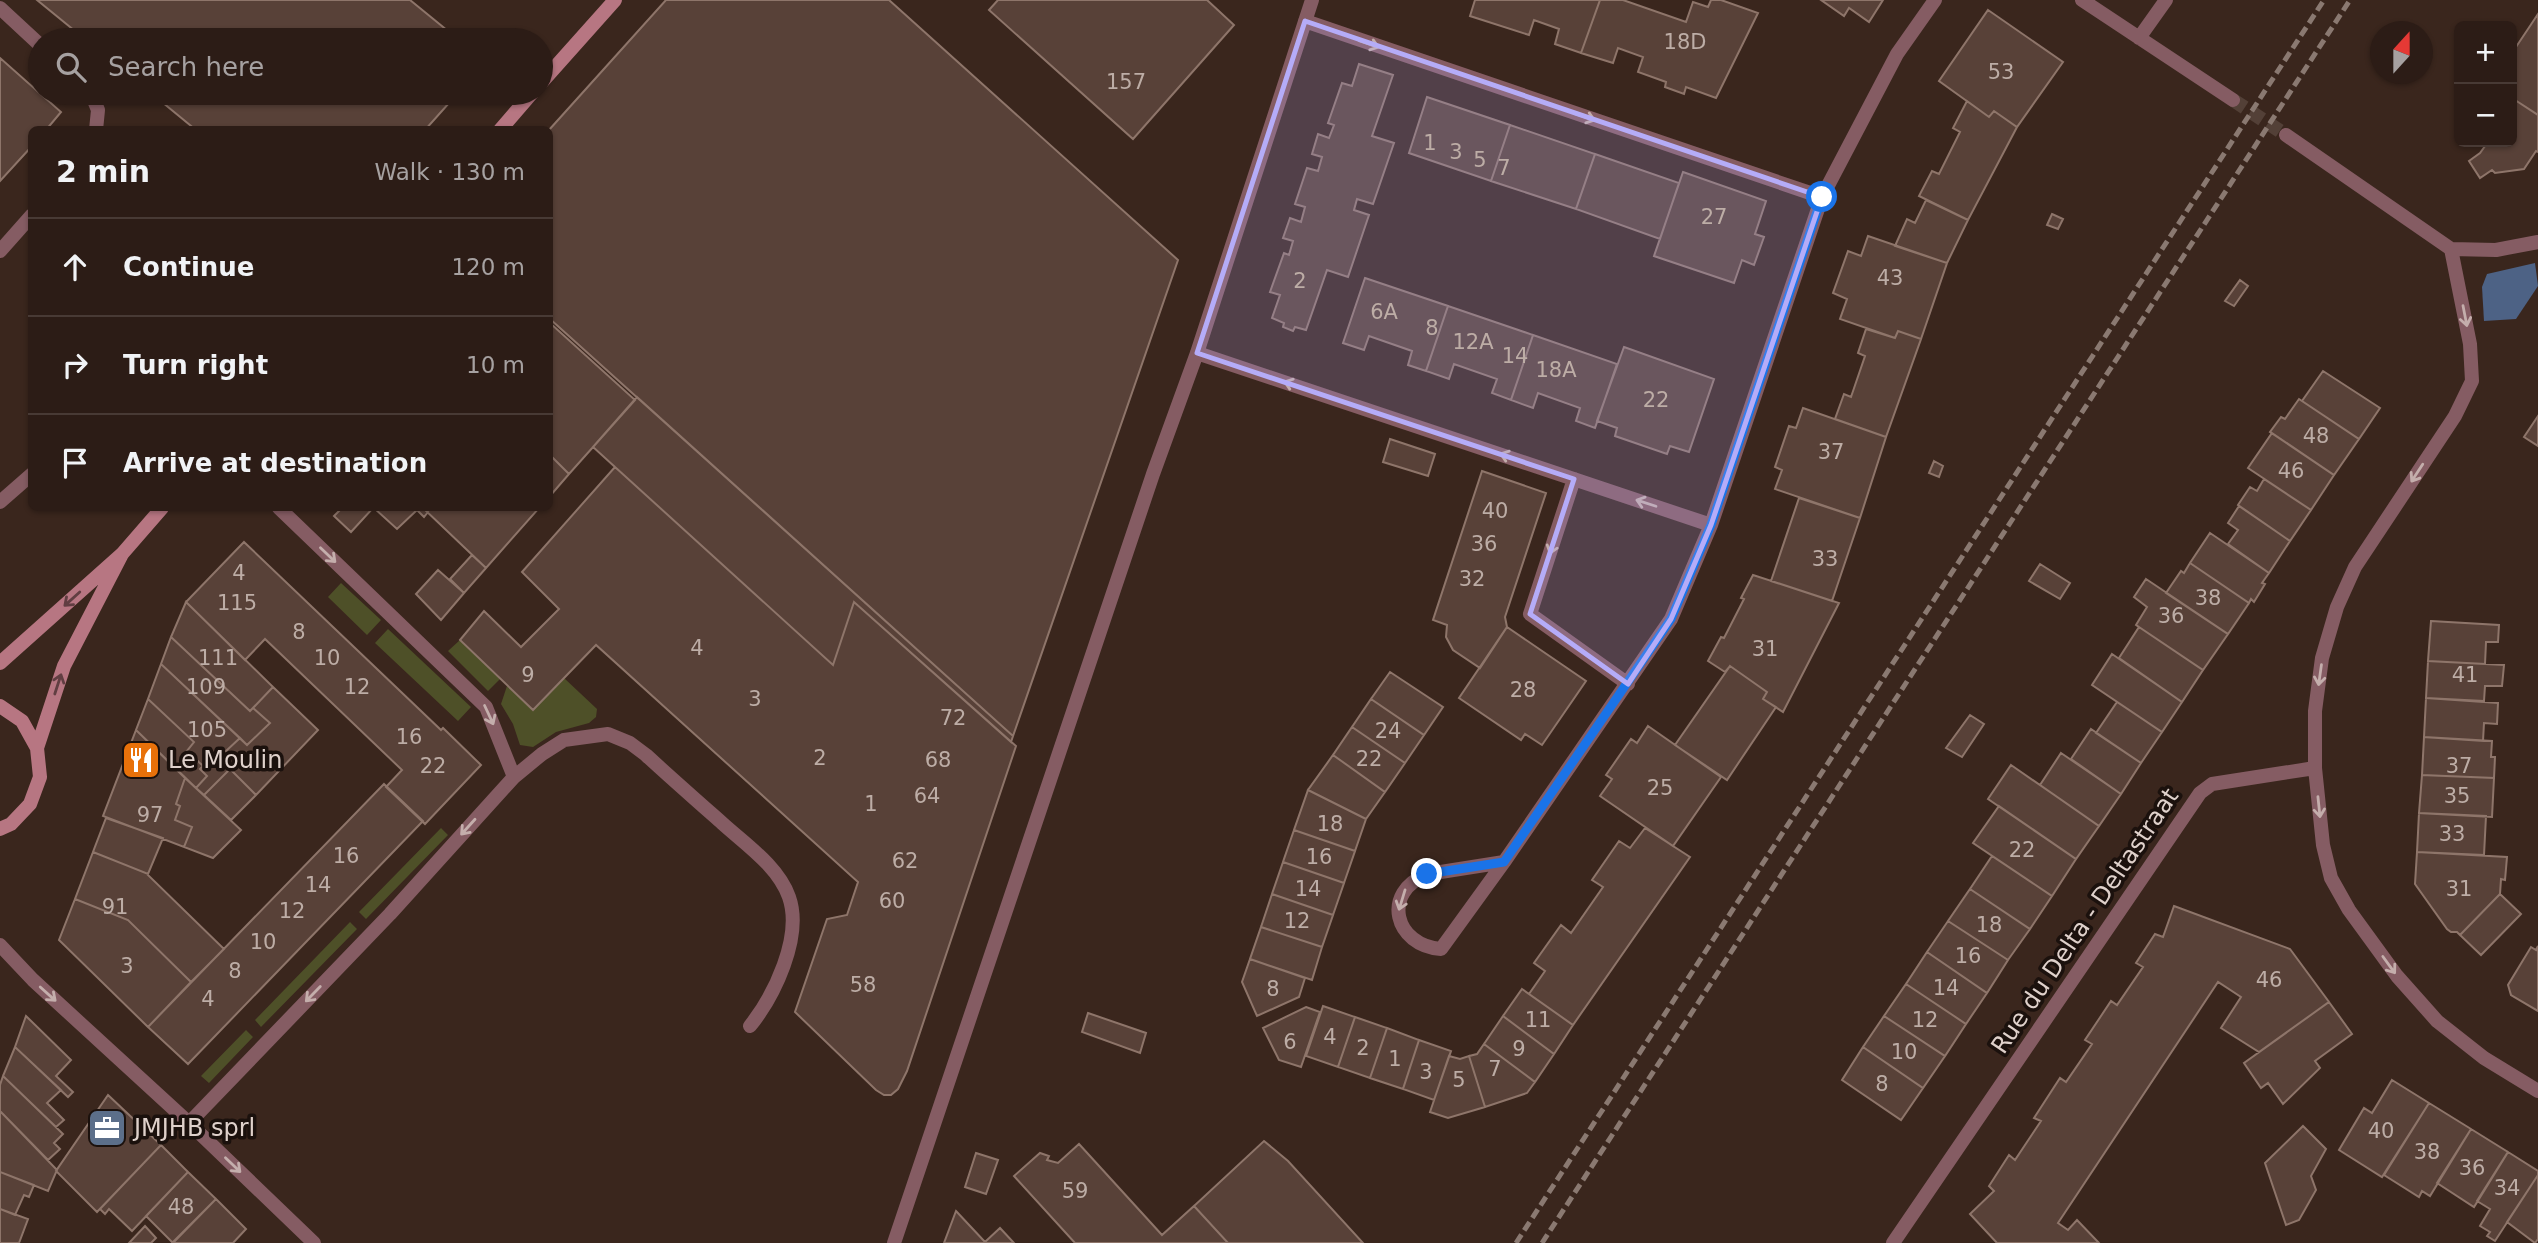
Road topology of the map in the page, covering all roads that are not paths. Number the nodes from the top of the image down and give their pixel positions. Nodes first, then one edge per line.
1 (615, 0) edge
2 (1312, 0) edge
3 (1935, 0) edge
4 (2082, 0) edge
5 (2166, 0) edge
6 (0, 8) edge
7 (1305, 22) junction
8 (28, 34) edge
9 (2140, 38) junction
10 (553, 70) edge
11 (2233, 100) tunnel mouth
12 (96, 105) edge
13 (522, 105) edge
14 (96, 126) edge
15 (504, 126) edge
16 (2286, 135) tunnel mouth
17 (1822, 197) junction
18 (28, 220) edge
19 (2538, 242) edge
20 (2451, 249) junction
21 (0, 251) edge
22 (1197, 353) junction
23 (28, 478) edge
24 (1574, 479) junction
25 (0, 502) edge
26 (159, 511) edge
27 (282, 511) edge
28 (1711, 525) junction
29 (122, 554) junction
30 (0, 663) edge
31 (1628, 684) junction
32 (0, 706) edge
33 (37, 748) junction
34 (2315, 768) junction
35 (514, 777) junction
36 (0, 829) edge
37 (1504, 862) junction
38 (0, 945) edge
39 (750, 1026) dead end
40 (2538, 1091) edge
41 (189, 1123) junction
42 (1905, 1225) junction
43 (314, 1243) edge
44 (894, 1243) edge
45 (1893, 1243) edge
46 (1907, 1243) edge

1 - 10 main road
2 - 7 street
3 - 17 street
4 - 9 street
5 - 9 street
6 - 8 street
7 -> 17 street
7 - 22 street
9 - 11 street
12 - 14 street
13 - 15 main road
16 - 20 street
17 - 28 street
18 - 21 street
19 - 20 street
20 -> 34 street
24 -> 22 street
22 - 44 street
23 - 25 street
28 -> 24 street
24 -> 31 street
26 - 29 main road
27 -> 35 street
28 - 31 street
29 -> 30 main road
33 -> 29 main road
31 - 37 street
32 - 33 main road
33 - 36 main road
34 -> 40 street
34 - 42 street, Rue du Delta - Deltastraat
35 - 39 street
35 -> 41 street
37 -> 37 street
38 -> 41 street
41 -> 43 street
42 - 45 street, Rue du Delta - Deltastraat
42 - 46 street

